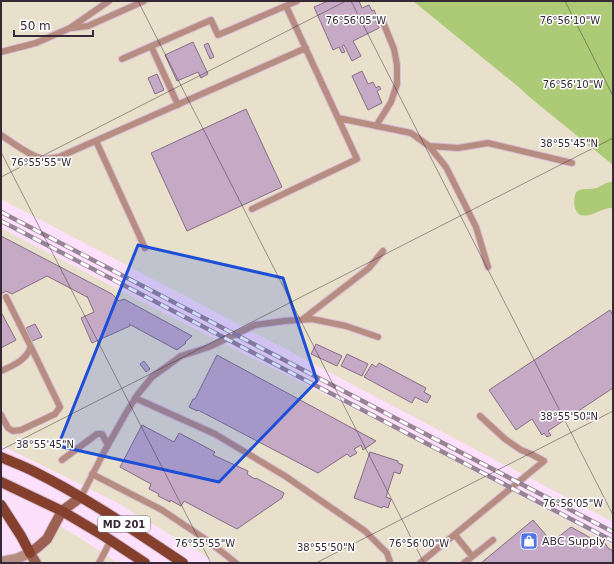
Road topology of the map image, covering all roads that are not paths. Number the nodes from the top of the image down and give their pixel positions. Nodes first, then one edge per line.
1 (109, 1) edge
2 (144, 1) edge
3 (296, 1) edge
4 (286, 6) junction
5 (383, 22) dead end
6 (70, 28) junction
7 (151, 46) junction
8 (306, 48) junction
9 (1, 52) edge
10 (122, 59) dead end
11 (178, 104) junction
12 (338, 118) junction
13 (376, 126) junction
14 (1, 135) edge
15 (96, 141) junction
16 (429, 146) junction
17 (572, 163) dead end
18 (252, 209) dead end
19 (145, 248) dead end
20 (383, 251) dead end
21 (488, 267) dead end
22 (6, 297) dead end
23 (304, 320) junction
24 (378, 337) dead end
25 (31, 347) junction
26 (1, 371) edge
27 (136, 398) junction
28 (1, 415) edge
29 (480, 416) dead end
30 (108, 445) junction
31 (1, 457) edge
32 (62, 460) dead end
33 (92, 474) junction
34 (1, 482) edge
35 (81, 497) junction
36 (1, 505) edge
37 (62, 511) junction
38 (455, 534) junction
39 (111, 540) junction
40 (493, 540) dead end
41 (30, 553) junction
42 (472, 556) junction
43 (1, 562) edge
44 (424, 562) edge
45 (36, 563) edge
46 (99, 563) edge
47 (145, 563) edge
48 (183, 563) edge
49 (236, 563) edge
50 (390, 563) edge
51 (464, 563) edge

1 - 6 lane
2 - 6 lane
3 - 4 lane
4 - 7 lane
4 - 8 lane
5 - 13 lane
6 - 9 lane
7 - 10 lane
7 - 11 lane
8 - 11 lane
8 - 12 lane
11 - 15 lane
12 - 13 lane
12 - 18 lane
13 - 16 lane
14 - 15 lane
15 - 19 lane
16 - 17 lane
16 - 21 lane
20 - 23 lane
22 - 25 lane
23 - 24 lane
23 - 27 lane
25 - 26 lane
25 - 28 lane
27 - 30 lane
27 - 50 lane
29 - 38 lane
30 - 32 lane
30 - 33 lane
31 - 35 main road, MD 201
33 - 35 lane
33 - 49 lane
34 - 37 main road, MD 201
35 - 37 street
35 - 48 main road, MD 201
36 - 41 main road
37 - 39 main road, MD 201
37 - 41 street
38 - 42 lane
38 - 44 lane
39 - 46 lane
39 - 47 main road, MD 201
40 - 42 lane
41 - 43 street
41 - 45 street
42 - 51 lane

